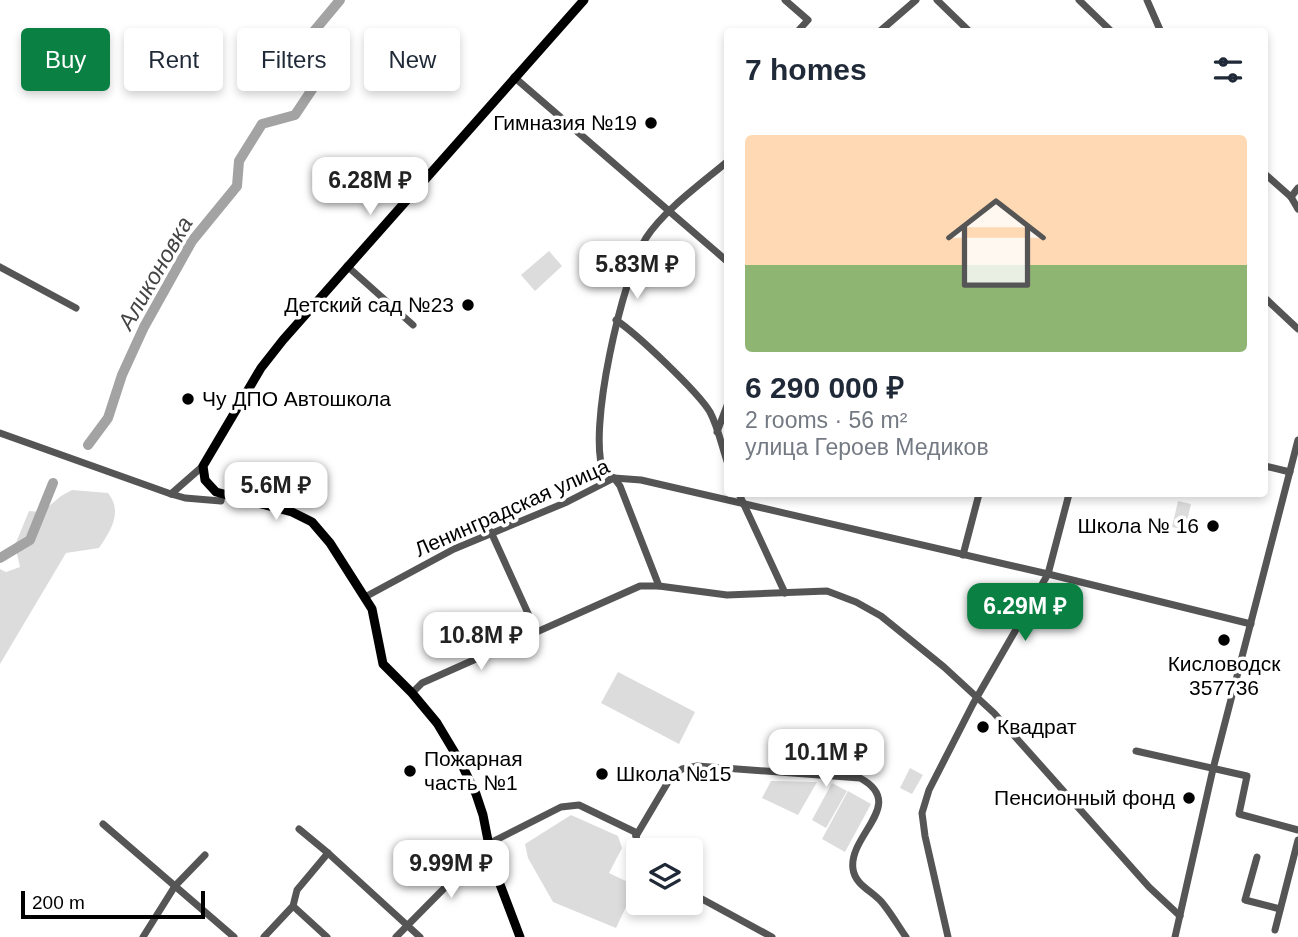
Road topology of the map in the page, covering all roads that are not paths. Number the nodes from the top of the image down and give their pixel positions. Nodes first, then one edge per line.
1 (584, 0) edge
2 (785, 0) edge
3 (916, 0) edge
4 (937, 0) edge
5 (1079, 0) edge
6 (1147, 0) edge
7 (801, 28) edge
8 (884, 28) edge
9 (966, 28) edge
10 (1108, 28) edge
11 (1159, 28) edge
12 (514, 77) junction
13 (724, 165) edge
14 (1268, 177) edge
15 (1298, 188) edge
16 (1291, 197) junction
17 (1298, 209) edge
18 (670, 212) junction
19 (724, 259) edge
20 (347, 266) junction
21 (0, 267) edge
22 (1268, 301) edge
23 (76, 309) dead end
24 (616, 320) junction
25 (413, 324) dead end
26 (1298, 329) edge
27 (724, 414) edge
28 (717, 432) junction
29 (0, 433) edge
30 (1298, 440) edge
31 (724, 452) edge
32 (1295, 462) edge
33 (203, 466) junction
34 (1268, 467) edge
35 (1290, 472) junction
36 (614, 478) junction
37 (171, 494) junction
38 (222, 495) junction
39 (740, 497) edge
40 (978, 497) edge
41 (1068, 497) edge
42 (743, 505) junction
43 (491, 532) junction
44 (963, 555) junction
45 (1048, 574) junction
46 (659, 586) junction
47 (785, 593) junction
48 (365, 597) junction
49 (1251, 625) junction
50 (536, 631) junction
51 (412, 693) junction
52 (976, 696) junction
53 (1136, 751) dead end
54 (1213, 769) junction
55 (103, 824) dead end
56 (299, 830) dead end
57 (1298, 830) edge
58 (636, 836) joint
59 (1298, 839) edge
60 (488, 844) junction
61 (328, 853) junction
62 (205, 855) dead end
63 (1257, 857) dead end
64 (175, 886) junction
65 (703, 900) edge
66 (293, 906) junction
67 (1280, 909) junction
68 (1180, 916) junction
69 (407, 925) junction
70 (1275, 930) dead end
71 (143, 937) edge
72 (234, 937) edge
73 (264, 937) edge
74 (327, 937) edge
75 (396, 937) edge
76 (420, 937) edge
77 (520, 937) edge
78 (772, 937) edge
79 (906, 937) edge
80 (948, 937) edge
81 (1175, 937) edge

1 - 12 main road
2 - 7 street
3 - 8 street
4 - 9 street
5 - 10 street
6 - 11 street
12 - 18 street
12 - 20 main road
13 - 18 street
14 - 16 street
15 - 16 street
16 - 17 street
18 - 19 street
18 - 24 street
20 - 25 street
20 - 33 main road
21 - 23 street
22 - 26 street
24 - 28 street
24 - 36 street
27 - 28 street
28 - 31 street
29 - 37 street
30 - 32 street
32 - 35 street
33 - 37 street
33 - 38 main road
34 - 35 street
35 - 49 street
36 - 42 street, Ленинградская улица
36 - 43 street, Ленинградская улица
36 - 46 street
37 - 38 street
38 - 48 main road
39 - 42 street
40 - 44 street
41 - 45 street
42 - 44 street, Ленинградская улица
42 - 47 street
43 - 48 street, Ленинградская улица
43 - 50 street
44 - 45 street, Ленинградская улица
45 - 49 street, Ленинградская улица
45 - 52 street
46 - 47 street
46 - 50 street
47 - 52 street
48 - 51 main road
49 - 54 street
50 - 51 street
51 - 60 main road
52 - 68 street
52 - 80 street
53 - 54 street
54 - 57 street
54 - 68 street
55 - 64 street
56 - 61 street
58 - 60 street
58 - 79 street
59 - 67 street
60 - 69 street
60 - 77 main road
61 - 66 street
61 - 69 street
62 - 64 street
63 - 67 street
64 - 71 street
64 - 72 street
65 - 78 street
66 - 73 street
66 - 74 street
67 - 70 street
68 - 81 street
69 - 75 street
69 - 76 street

